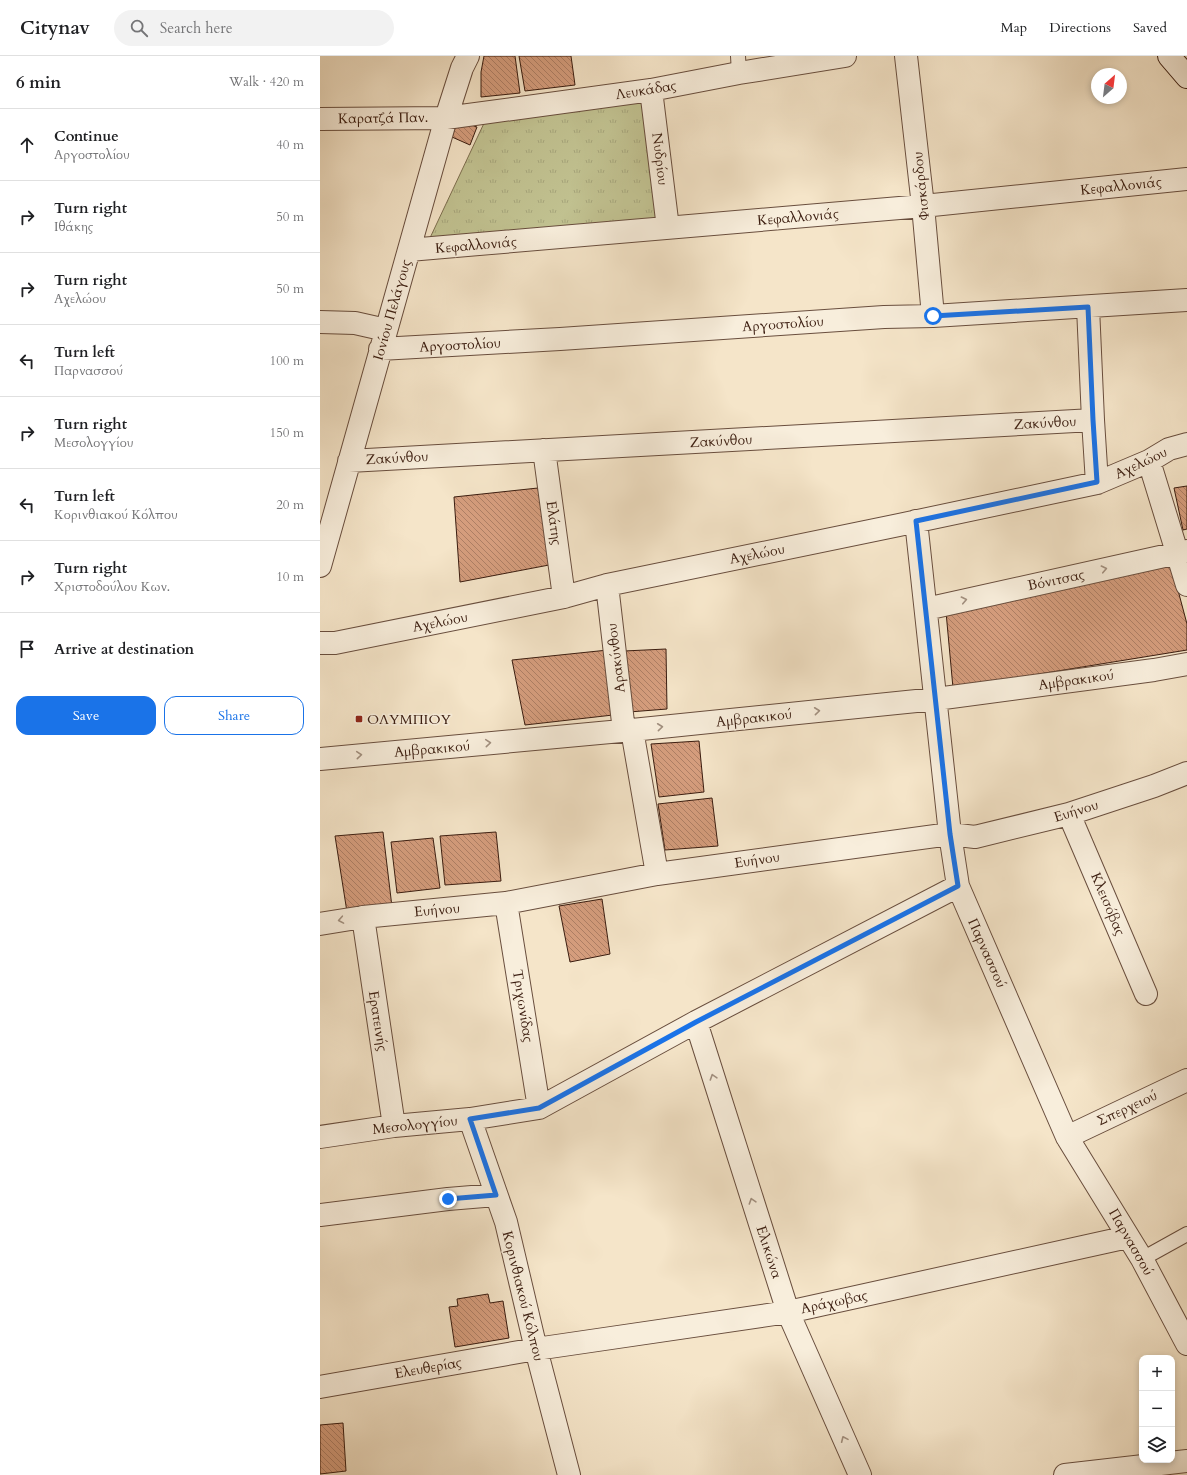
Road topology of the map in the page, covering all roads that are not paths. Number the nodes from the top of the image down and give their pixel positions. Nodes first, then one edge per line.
1 (468, 56) edge
2 (844, 56) edge
3 (906, 56) edge
4 (1169, 56) edge
5 (739, 64) edge
6 (1187, 77) edge
7 (651, 90) junction
8 (446, 118) junction
9 (320, 119) edge
10 (1187, 179) edge
11 (924, 206) junction
12 (668, 228) junction
13 (410, 250) junction
14 (1187, 300) edge
15 (1088, 307) junction
16 (933, 316) junction
17 (320, 322) edge
18 (383, 339) junction
19 (1093, 420) junction
20 (1187, 444) edge
21 (544, 450) junction
22 (349, 461) junction
23 (1149, 461) junction
24 (1097, 482) junction
25 (328, 506) edge
26 (916, 521) junction
27 (1183, 552) edge
28 (320, 566) edge
29 (607, 585) junction
30 (1187, 585) edge
31 (564, 596) junction
32 (926, 609) junction
33 (320, 643) edge
34 (1187, 664) edge
35 (936, 699) junction
36 (628, 730) junction
37 (320, 759) edge
38 (1187, 773) edge
39 (1069, 814) junction
40 (950, 834) junction
41 (656, 874) junction
42 (958, 886) junction
43 (506, 903) junction
44 (363, 917) junction
45 (320, 924) edge
46 (1146, 994) dead end
47 (696, 1022) junction
48 (1187, 1080) edge
49 (539, 1108) junction
50 (470, 1119) junction
51 (394, 1126) junction
52 (320, 1137) edge
53 (1067, 1137) junction
54 (496, 1195) junction
55 (320, 1215) edge
56 (1187, 1234) edge
57 (1128, 1237) junction
58 (1142, 1259) junction
59 (788, 1312) junction
60 (1185, 1336) edge
61 (536, 1348) junction
62 (320, 1387) edge
63 (1187, 1461) edge
64 (568, 1475) edge
65 (860, 1475) edge
66 (1065, 1475) edge

1 - 8 street, Ιονίου Πελάγους
2 - 5 street, Λευκάδας
3 - 11 street, Φισκάρδου
4 - 6 street
5 - 7 street, Λευκάδας
7 - 8 street, Λευκάδας
7 - 12 street, Νυδρίου
8 - 9 street, Καρατζά Παν.
8 - 13 street, Ιονίου Πελάγους
10 - 11 street, Κεφαλλονιάς
11 - 12 street, Κεφαλλονιάς
11 - 16 street, Φισκάρδου
12 - 13 street, Κεφαλλονιάς
13 - 18 street, Ιονίου Πελάγους
14 - 15 street, Αργοστολίου
15 - 16 street, Αργοστολίου
15 - 19 street
16 - 18 street, Αργοστολίου
17 - 18 street, Αργοστολίου
18 - 22 street, Ιονίου Πελάγους
19 - 21 street, Ζακύνθου
19 - 24 street
20 - 23 street, Αχελώου
21 - 22 street, Ζακύνθου
21 - 31 street, Ελάτης
22 - 25 street, Ιονίου Πελάγους
23 - 24 street, Αχελώου
23 - 27 street
24 - 26 street, Αχελώου
25 - 28 street, Ιονίου Πελάγους
26 - 29 street, Αχελώου
26 - 32 street, Παρνασσού
27 - 30 street
32 -> 27 street, Βόνιτσας
29 - 31 street, Αχελώου
29 - 36 street, Αρακύνθου
31 - 33 street, Αχελώου
32 - 35 street, Παρνασσού
34 - 35 street, Αμβρακικού
36 -> 35 street, Αμβρακικού
35 - 40 street, Παρνασσού
37 -> 36 street, Αμβρακικού
36 - 41 street, Αρακύνθου
38 - 39 street, Ευήνου
39 - 40 street, Ευήνου
39 - 46 street, Κλεισόβας
40 - 41 street, Ευήνου
40 - 42 street, Παρνασσού
41 - 43 street, Ευήνου
42 - 47 street, Μεσολογγίου
42 - 53 street, Παρνασσού
43 - 44 street, Ευήνου
43 - 49 street, Τριχωνίδας
44 -> 45 street, Ευήνου
44 - 51 street, Ερατεινής
47 - 49 street, Μεσολογγίου
59 -> 47 street, Ελικώνα
48 - 53 street, Σπερχειού
49 - 50 street, Μεσολογγίου
50 - 51 street, Μεσολογγίου
50 - 54 street, Κορινθιακού Κόλπου
51 - 52 street, Μεσολογγίου
53 - 57 street, Παρνασσού
54 - 55 street
54 - 61 street, Κορινθιακού Κόλπου
56 - 58 lane
57 - 58 street, Παρνασσού
57 - 59 street, Αράχωβας
58 - 60 street, Παρνασσού
59 - 61 street, Αράχωβας
65 -> 59 street, Ελικώνα
61 - 62 street, Ελευθερίας
61 - 64 street, Κορινθιακού Κόλπου
63 - 66 street

